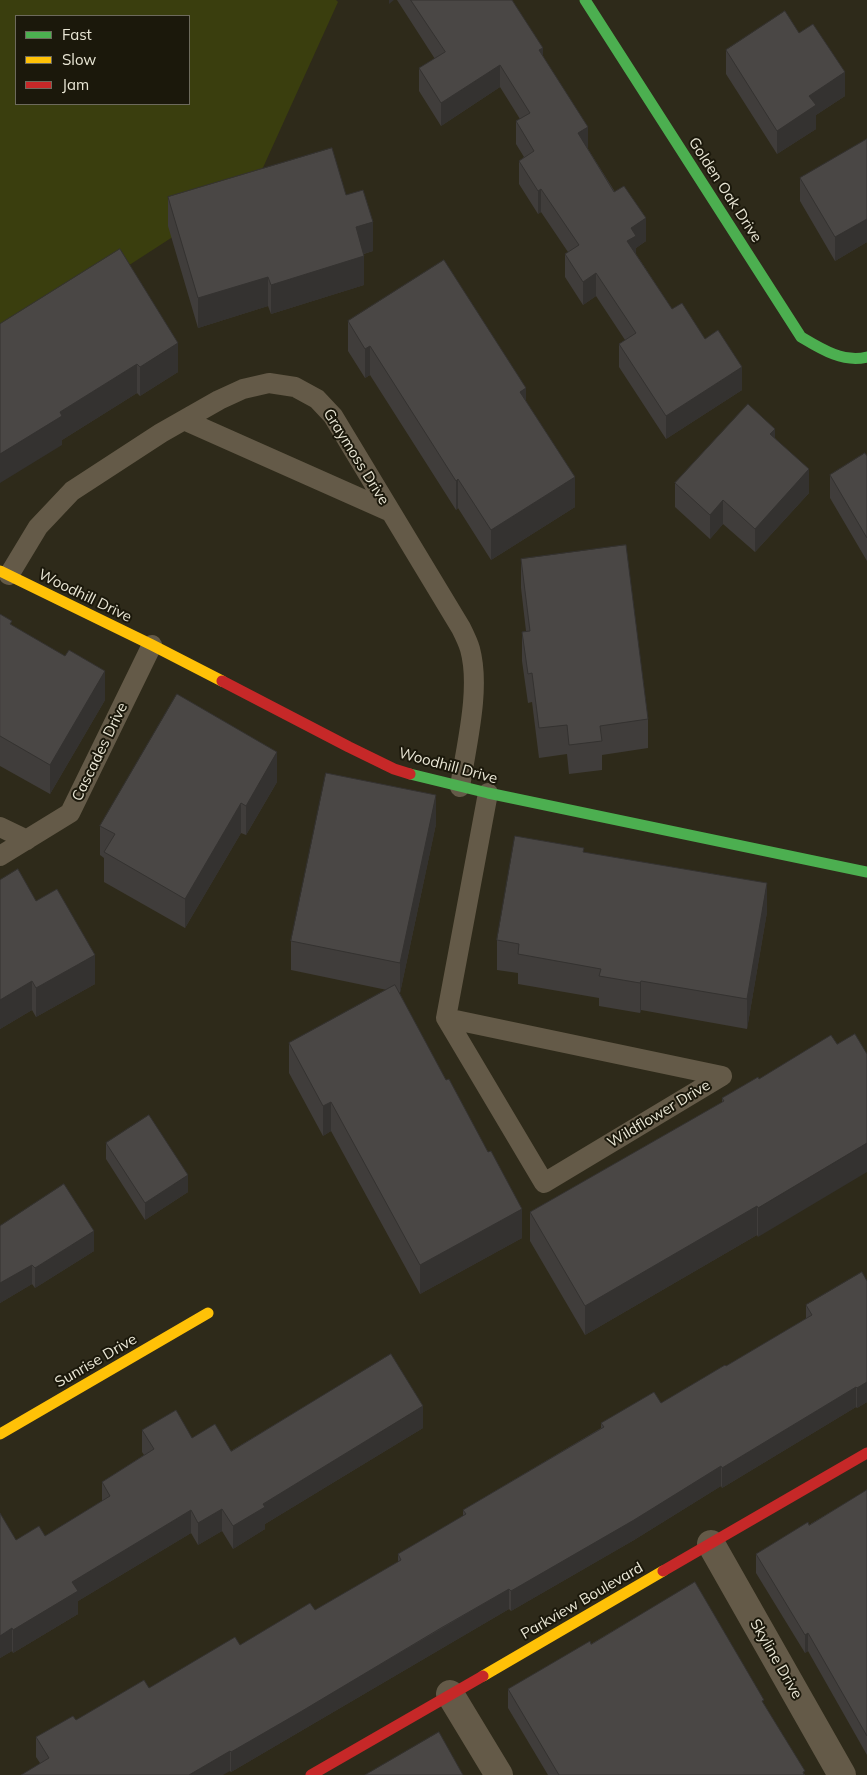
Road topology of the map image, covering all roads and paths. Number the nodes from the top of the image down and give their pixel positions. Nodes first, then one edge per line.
1 (584, 0) edge
2 (867, 357) edge
3 (184, 420) junction
4 (391, 512) junction
5 (4, 573) edge
6 (152, 645) junction
7 (460, 786) junction
8 (488, 793) junction
9 (0, 827) edge
10 (26, 840) junction
11 (0, 856) edge
12 (867, 872) edge
13 (446, 1018) junction
14 (208, 1313) dead end
15 (0, 1434) edge
16 (867, 1454) edge
17 (711, 1544) junction
18 (450, 1694) junction
19 (311, 1775) edge
20 (499, 1775) edge
21 (842, 1775) edge

1 - 2 street, Golden Oak Drive
3 - 4 lane
3 - 4 lane, Graymoss Drive
3 - 5 lane, Graymoss Drive
4 - 7 lane, Graymoss Drive
5 - 6 street, Woodhill Drive
6 - 7 street, Woodhill Drive
6 - 10 lane, Cascades Drive
7 - 8 street, Woodhill Drive
8 - 12 street, Woodhill Drive
8 - 13 lane
9 - 10 lane
10 - 11 lane, Cascades Drive
13 - 13 lane, Wildflower Drive
14 - 15 street, Sunrise Drive
16 - 17 street, Parkview Boulevard
17 - 18 street, Parkview Boulevard
17 - 21 street, Skyline Drive
18 - 19 street, Parkview Boulevard
18 - 20 street

